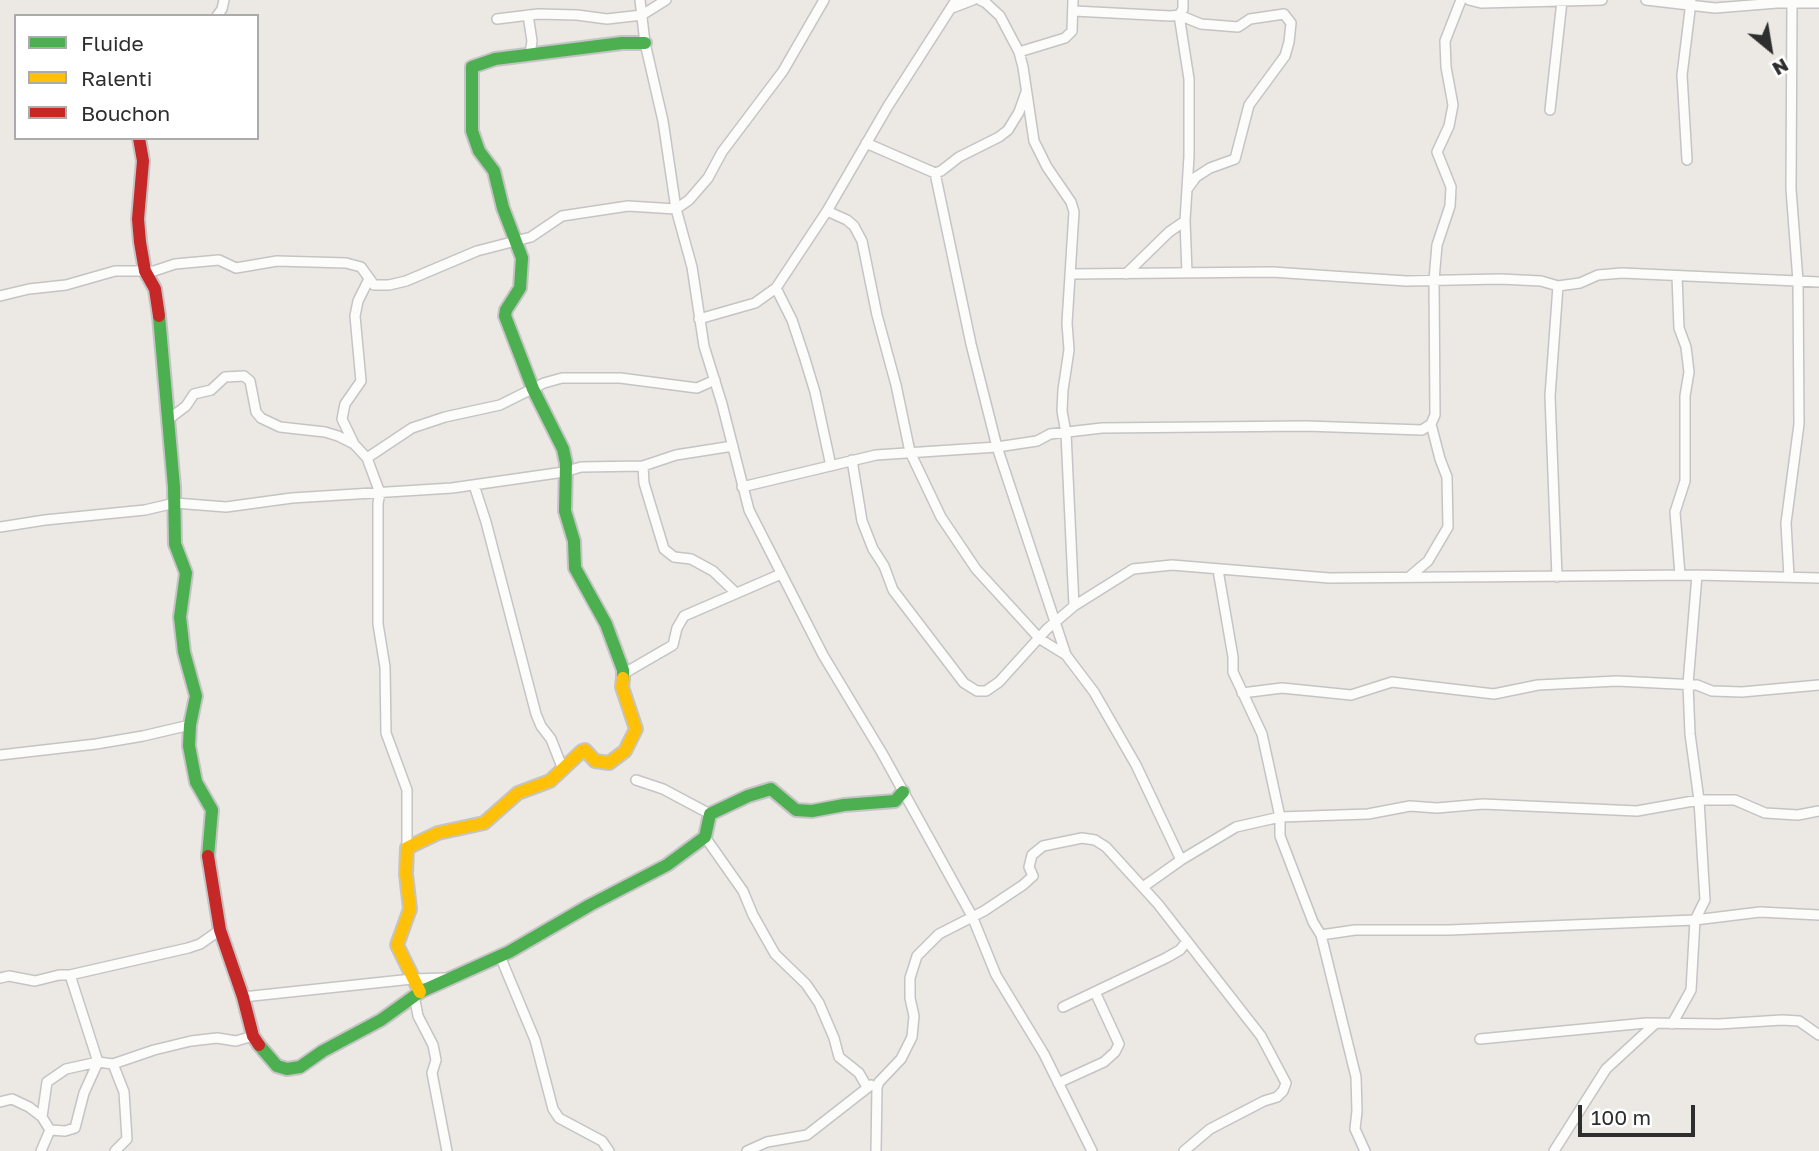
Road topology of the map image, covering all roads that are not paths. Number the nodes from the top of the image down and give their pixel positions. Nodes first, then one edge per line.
1 (640, 0) edge
2 (666, 0) edge
3 (824, 0) edge
4 (973, 0) edge
5 (980, 0) edge
6 (1073, 0) edge
7 (1183, 0) edge
8 (1461, 0) edge
9 (1469, 0) edge
10 (1602, 0) edge
11 (1646, 0) edge
12 (1562, 1) edge
13 (1806, 1) edge
14 (1792, 2) junction
15 (1691, 3) edge
16 (1819, 3) edge
17 (954, 4) edge
18 (1074, 11) junction
19 (528, 15) junction
20 (642, 15) junction
21 (1179, 15) junction
22 (497, 19) dead end
23 (645, 44) junction
24 (1018, 52) junction
25 (530, 54) junction
26 (1027, 89) junction
27 (1550, 110) dead end
28 (139, 140) edge
29 (866, 143) junction
30 (1687, 160) dead end
31 (935, 173) junction
32 (1188, 188) junction
33 (676, 209) junction
34 (827, 211) junction
35 (1185, 221) junction
36 (516, 240) junction
37 (145, 271) junction
38 (1187, 273) junction
39 (1071, 274) junction
40 (1126, 274) junction
41 (1677, 276) junction
42 (369, 279) junction
43 (1434, 280) junction
44 (1798, 281) junction
45 (1819, 282) edge
46 (1558, 286) junction
47 (776, 288) junction
48 (0, 296) edge
49 (699, 319) junction
50 (715, 380) junction
51 (533, 389) junction
52 (169, 419) junction
53 (1432, 424) junction
54 (1066, 433) junction
55 (354, 444) junction
56 (733, 446) junction
57 (997, 447) junction
58 (910, 452) junction
59 (367, 458) junction
60 (852, 460) junction
61 (643, 466) junction
62 (831, 466) junction
63 (564, 472) junction
64 (474, 485) junction
65 (743, 487) junction
66 (380, 493) junction
67 (174, 503) junction
68 (0, 527) edge
69 (1218, 570) junction
70 (781, 574) junction
71 (1680, 575) junction
72 (1697, 575) junction
73 (1409, 577) junction
74 (1557, 577) junction
75 (1789, 577) junction
76 (1819, 578) edge
77 (736, 593) junction
78 (1074, 606) junction
79 (1054, 624) junction
80 (1040, 639) junction
81 (1066, 655) junction
82 (623, 674) junction
83 (1688, 684) junction
84 (1819, 685) edge
85 (1242, 694) junction
86 (190, 725) junction
87 (0, 755) edge
88 (562, 767) junction
89 (636, 780) dead end
90 (903, 792) junction
91 (1699, 800) junction
92 (1819, 811) edge
93 (710, 814) junction
94 (1280, 817) junction
95 (705, 837) junction
96 (407, 848) junction
97 (1181, 860) junction
98 (1143, 887) junction
99 (1705, 900) junction
100 (1819, 915) edge
101 (972, 916) junction
102 (1712, 918) junction
103 (1695, 920) junction
104 (220, 930) junction
105 (1321, 935) junction
106 (1187, 941) junction
107 (500, 956) junction
108 (70, 975) junction
109 (0, 978) edge
110 (447, 978) junction
111 (412, 979) junction
112 (1095, 992) junction
113 (417, 993) junction
114 (243, 996) junction
115 (1063, 1007) dead end
116 (1656, 1023) junction
117 (1672, 1024) junction
118 (1819, 1035) edge
119 (253, 1036) junction
120 (1480, 1039) dead end
121 (98, 1062) junction
122 (113, 1064) junction
123 (879, 1082) junction
124 (1058, 1083) junction
125 (867, 1087) junction
126 (0, 1102) edge
127 (42, 1117) junction
128 (50, 1130) junction
129 (41, 1151) edge
130 (115, 1151) edge
131 (447, 1151) edge
132 (609, 1151) edge
133 (747, 1151) edge
134 (876, 1151) edge
135 (1092, 1151) edge
136 (1184, 1151) edge
137 (1365, 1151) edge
138 (1554, 1151) edge

1 - 20 street
2 - 20 street
3 - 33 street
4 - 17 street
5 - 24 street
6 - 18 street
7 - 21 street
8 - 43 street
9 - 12 street
10 - 12 street
11 - 15 street
12 - 27 street
13 - 14 street
13 - 16 street
14 - 15 street
14 - 44 street
15 - 30 street
17 - 29 street
18 - 21 street
18 - 24 street
19 - 20 street
19 - 22 street
19 - 25 street
20 - 23 street
21 - 32 street
21 - 32 street
23 - 25 street
23 - 33 street
24 - 26 street
25 - 36 street
26 - 31 street
26 - 39 street
28 - 37 street
29 - 31 street
29 - 34 street
31 - 57 street
32 - 35 street
33 - 36 street
33 - 49 street
34 - 47 street
34 - 58 street
35 - 38 street
35 - 40 street
36 - 42 street
36 - 51 street
37 - 42 street
37 - 48 street
37 - 52 street
38 - 40 street
38 - 43 street
39 - 40 street
39 - 54 street
41 - 44 street
41 - 46 street
41 - 71 street
42 - 55 street
43 - 46 street
43 - 53 street
44 - 45 street
44 - 75 street
46 - 74 street
47 - 49 street
47 - 62 street
49 - 50 street
50 - 51 street
50 - 56 street
51 - 59 street
51 - 63 street
52 - 55 street
52 - 67 street
53 - 54 street
53 - 73 street
54 - 57 street
54 - 78 street
55 - 59 street
56 - 61 street
56 - 65 street
57 - 58 street
57 - 79 street
58 - 60 street
58 - 80 street
59 - 66 street
60 - 62 street
60 - 80 street
61 - 63 street
61 - 77 street
62 - 65 street
63 - 64 street
63 - 82 street
64 - 66 street
64 - 88 street
65 - 70 street
66 - 67 street
66 - 96 street
67 - 68 street
67 - 86 street
69 - 73 street
69 - 78 street
69 - 85 street
70 - 77 street
70 - 90 street
71 - 72 street
71 - 74 street
72 - 75 street
72 - 83 street
73 - 74 street
75 - 76 street
77 - 82 street
78 - 79 street
79 - 80 street
79 - 81 street
80 - 81 street
81 - 97 street
82 - 88 street
83 - 84 street
83 - 85 street
83 - 91 street
85 - 94 street
86 - 87 street
86 - 104 street
88 - 96 street
89 - 93 street
90 - 93 street
90 - 101 street
91 - 92 street
91 - 94 street
91 - 99 street
93 - 95 street
94 - 97 street
94 - 105 street
95 - 107 street
95 - 125 street
96 - 111 street
97 - 98 street
98 - 101 street
98 - 106 street
99 - 102 street
99 - 103 street
100 - 102 street
101 - 123 street
101 - 124 street
102 - 103 street
103 - 105 street
103 - 117 street
104 - 108 street
104 - 114 street
105 - 137 street
106 - 112 street
106 - 136 street
107 - 110 street
107 - 132 street
108 - 109 street
108 - 121 street
110 - 111 street
110 - 113 street
111 - 113 street
111 - 114 street
112 - 115 street
112 - 124 street
113 - 119 street
113 - 131 street
114 - 119 street
116 - 117 street
116 - 120 street
116 - 138 street
117 - 118 street
119 - 122 street
121 - 122 street
121 - 127 street
121 - 128 street
122 - 130 street
123 - 125 street
123 - 134 street
124 - 135 street
125 - 133 street
126 - 127 street
127 - 128 street
128 - 129 street

